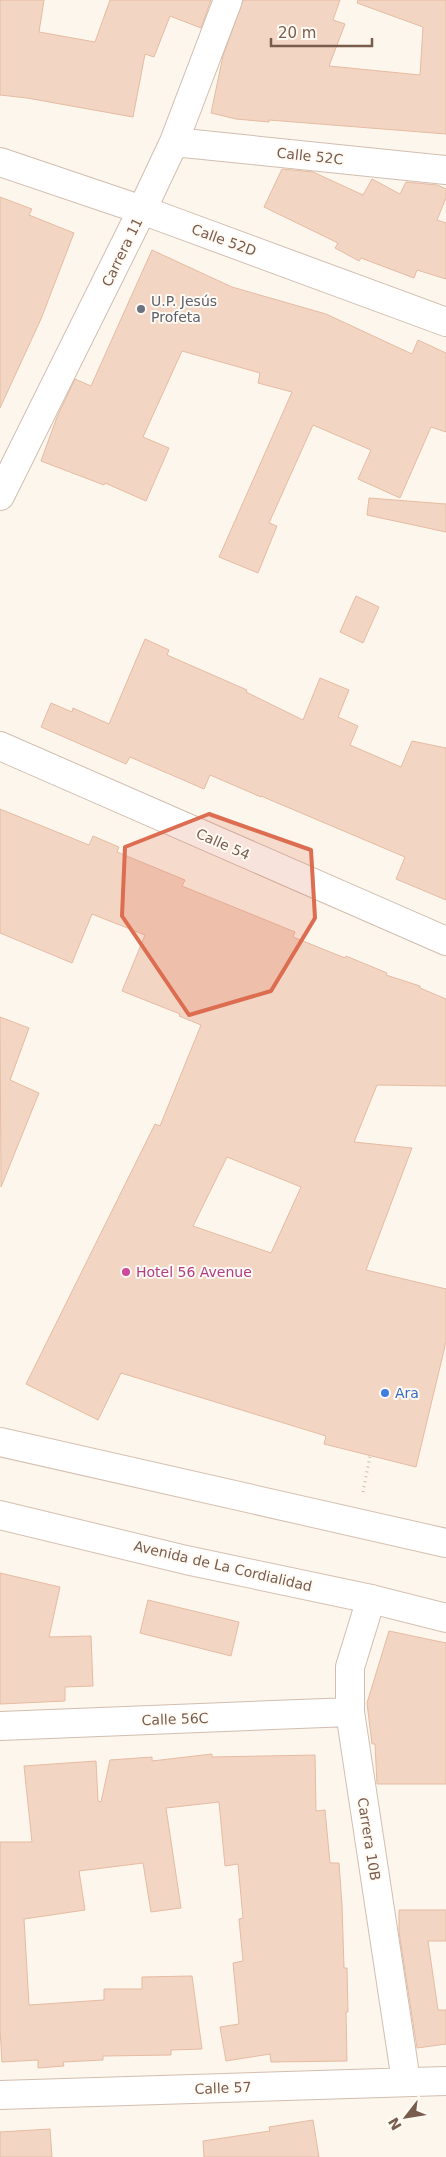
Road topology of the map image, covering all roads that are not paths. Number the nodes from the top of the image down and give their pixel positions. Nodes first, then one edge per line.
1 (228, 0) edge
2 (174, 142) junction
3 (0, 162) edge
4 (446, 170) edge
5 (142, 210) junction
6 (446, 322) edge
7 (0, 496) edge
8 (0, 746) edge
9 (446, 941) edge
10 (0, 1442) edge
11 (0, 1515) edge
12 (446, 1543) edge
13 (371, 1599) junction
14 (446, 1618) edge
15 (350, 1712) junction
16 (0, 1726) edge
17 (406, 2081) junction
18 (446, 2081) edge
19 (0, 2095) edge

1 - 2 street, Carrera 11
2 - 4 street, Calle 52C
2 - 5 street, Carrera 11
3 - 5 street, Calle 52D
5 - 6 street, Calle 52D
5 - 7 street, Carrera 11
8 - 9 street, Calle 54
10 - 12 street
11 - 13 street, Avenida de La Cordialidad
13 - 14 street, Avenida de La Cordialidad
13 - 15 street, Carrera 10B
15 - 16 street, Calle 56C
15 - 17 street, Carrera 10B
17 - 18 street, Calle 57
17 - 19 street, Calle 57

